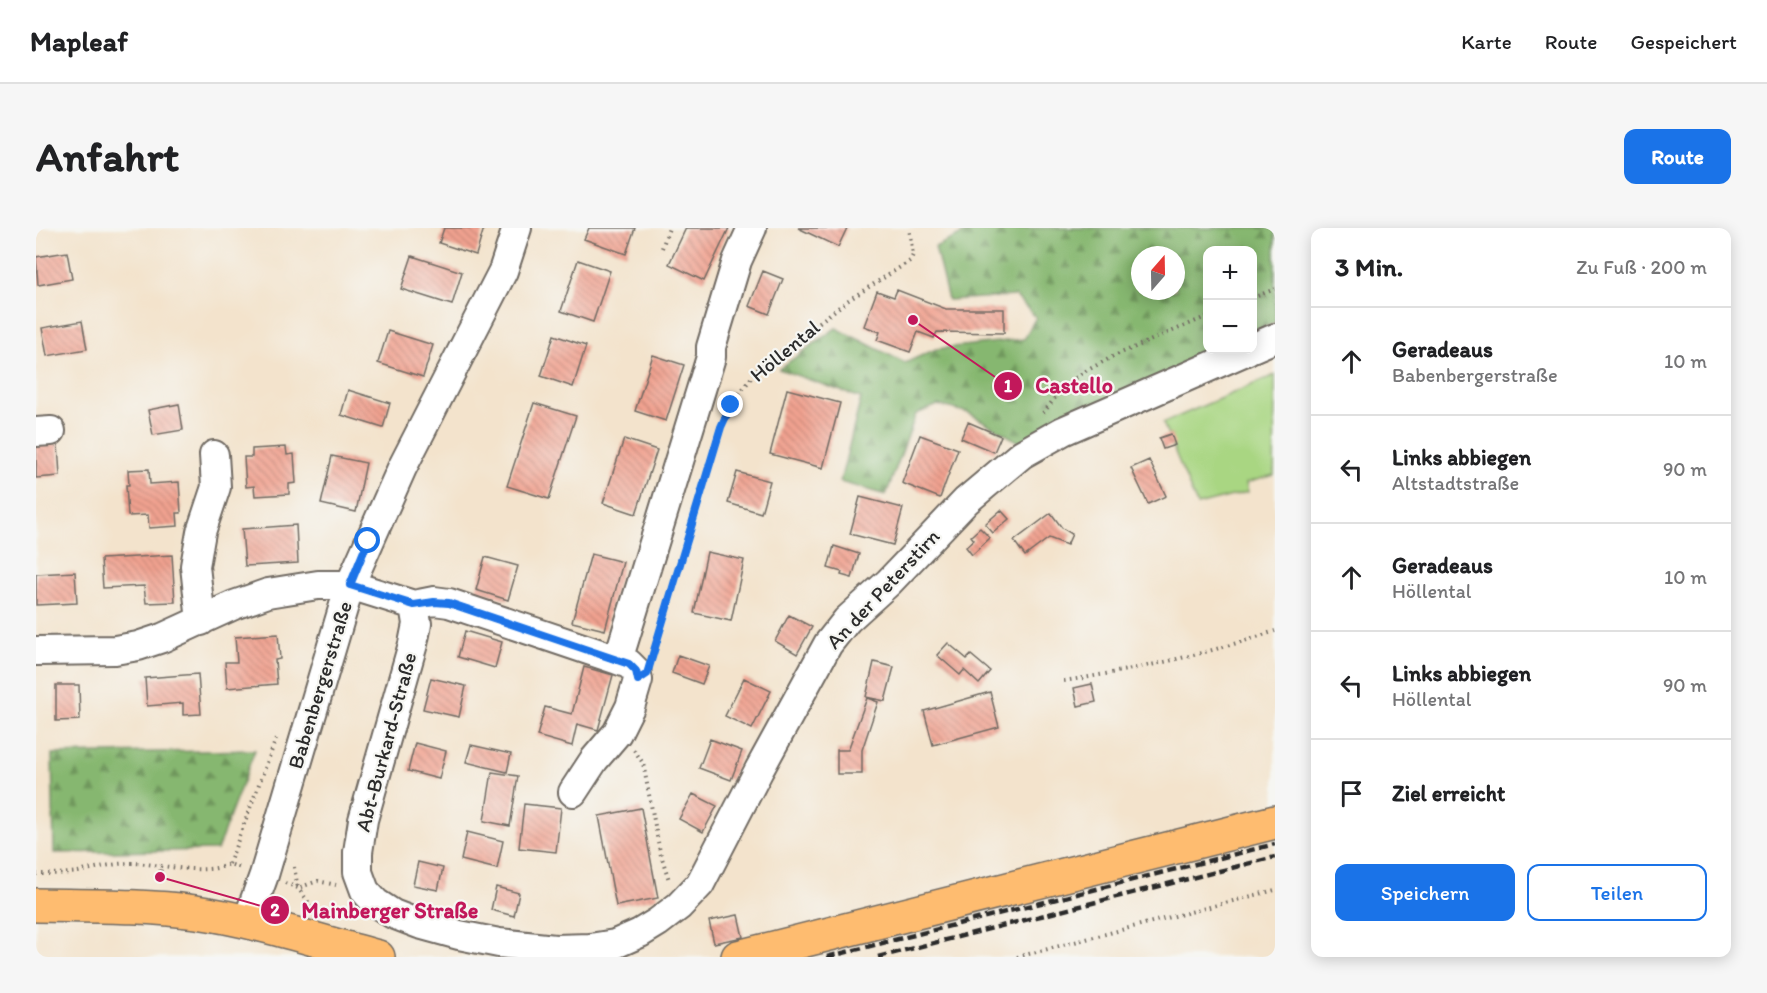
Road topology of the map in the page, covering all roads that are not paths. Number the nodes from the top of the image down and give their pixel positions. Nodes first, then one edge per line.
1 (517, 228) edge
2 (752, 228) edge
3 (1275, 338) edge
4 (1257, 346) edge
5 (1239, 354) edge
6 (214, 455) dead end
7 (350, 585) junction
8 (414, 605) junction
9 (201, 621) junction
10 (36, 651) edge
11 (618, 660) junction
12 (573, 792) dead end
13 (1275, 822) edge
14 (36, 905) edge
15 (247, 922) junction
16 (555, 949) joint
17 (378, 957) edge
18 (738, 957) edge

1 - 7 street, Babenbergerstraße
2 - 11 street
3 - 4 street, An der Peterstirn
5 - 16 street, An der Peterstirn
6 - 9 street
7 - 8 street
7 - 9 street
7 - 15 street, Babenbergerstraße
8 - 11 street
8 - 16 street, Abt-Burkard-Straße
9 - 10 street
11 - 12 street
13 - 18 main road
14 - 15 main road
15 - 17 main road

